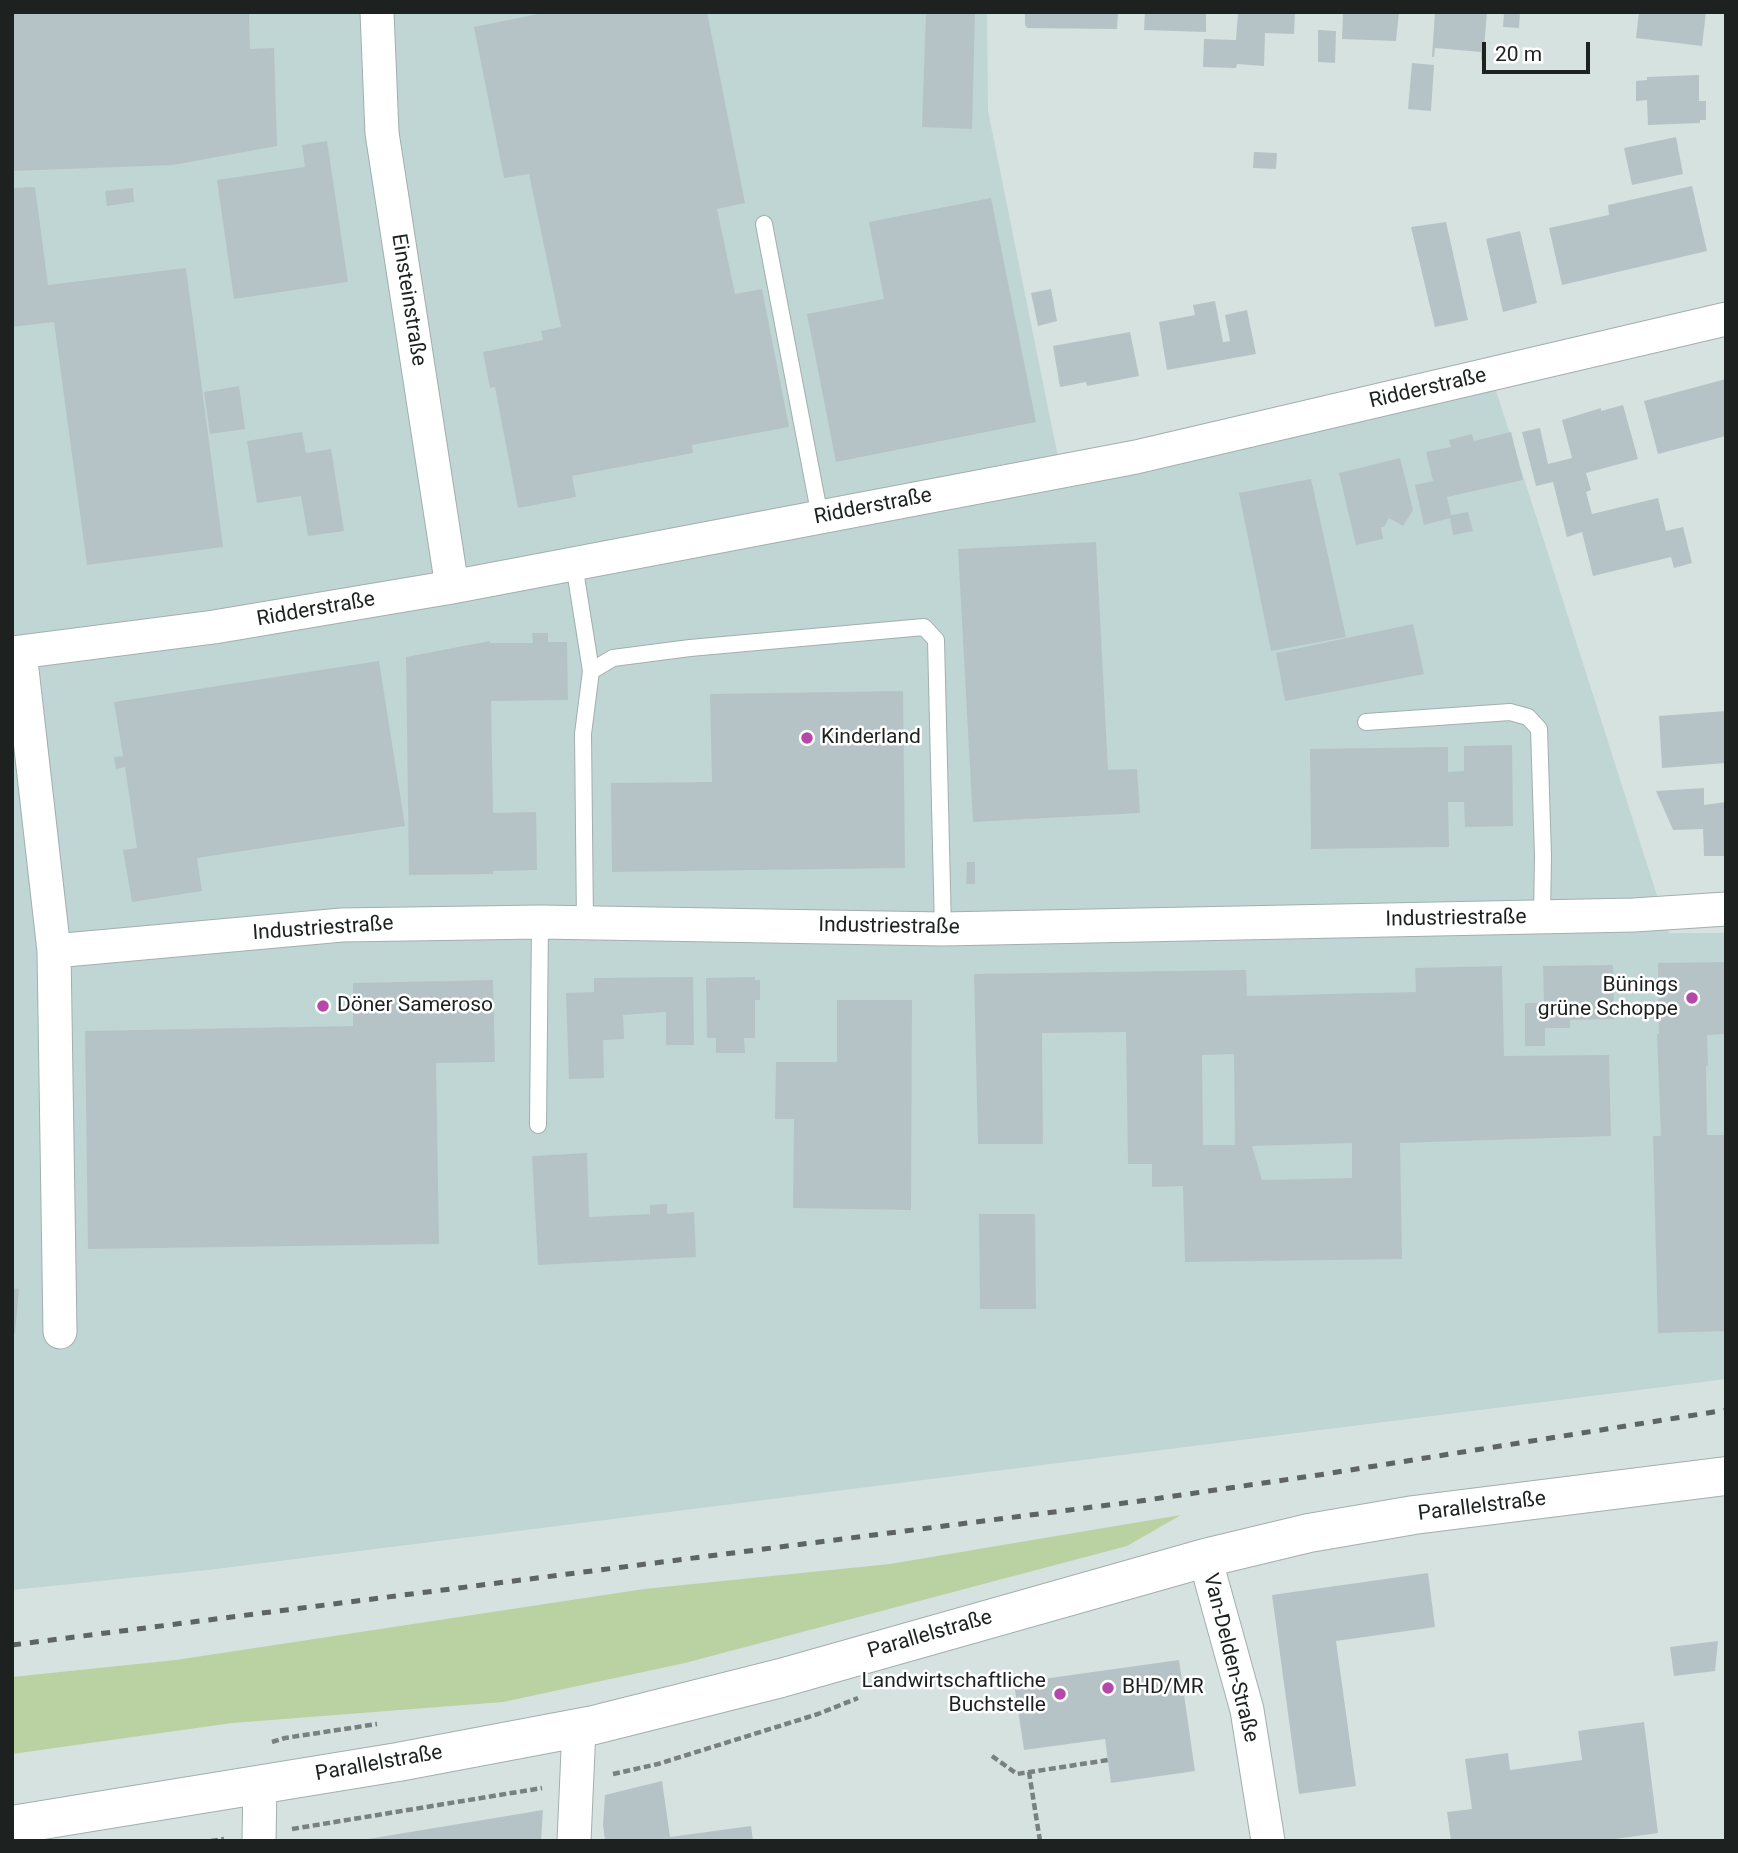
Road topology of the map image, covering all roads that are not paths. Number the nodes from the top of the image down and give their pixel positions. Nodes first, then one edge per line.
1 (377, 12) edge
2 (764, 224) dead end
3 (1726, 319) edge
4 (820, 517) junction
5 (574, 564) junction
6 (452, 587) junction
7 (16, 652) edge
8 (591, 671) junction
9 (1366, 722) dead end
10 (1726, 909) edge
11 (1542, 917) junction
12 (540, 922) junction
13 (585, 923) junction
14 (943, 929) junction
15 (54, 951) junction
16 (538, 1125) dead end
17 (60, 1332) dead end
18 (1726, 1476) edge
19 (1205, 1558) junction
20 (579, 1728) junction
21 (260, 1784) junction
22 (12, 1825) edge
23 (259, 1841) edge
24 (574, 1841) edge
25 (1268, 1841) edge

1 - 6 street, Einsteinstraße
2 - 4 lane
3 - 4 street, Ridderstraße
4 - 5 street, Ridderstraße
5 - 6 street, Ridderstraße
5 - 8 lane
6 - 7 street, Ridderstraße
7 - 15 street
8 - 13 lane
8 - 14 lane
9 - 11 lane
10 - 11 street, Industriestraße
11 - 14 street, Industriestraße
12 - 13 street, Industriestraße
12 - 15 street, Industriestraße
12 - 16 lane
13 - 14 street, Industriestraße
15 - 17 street
18 - 19 main road, Parallelstraße
19 - 20 main road, Parallelstraße
19 - 25 street, Van-Delden-Straße
20 - 21 main road, Parallelstraße
20 - 24 street
21 - 22 main road, Parallelstraße
21 - 23 street

